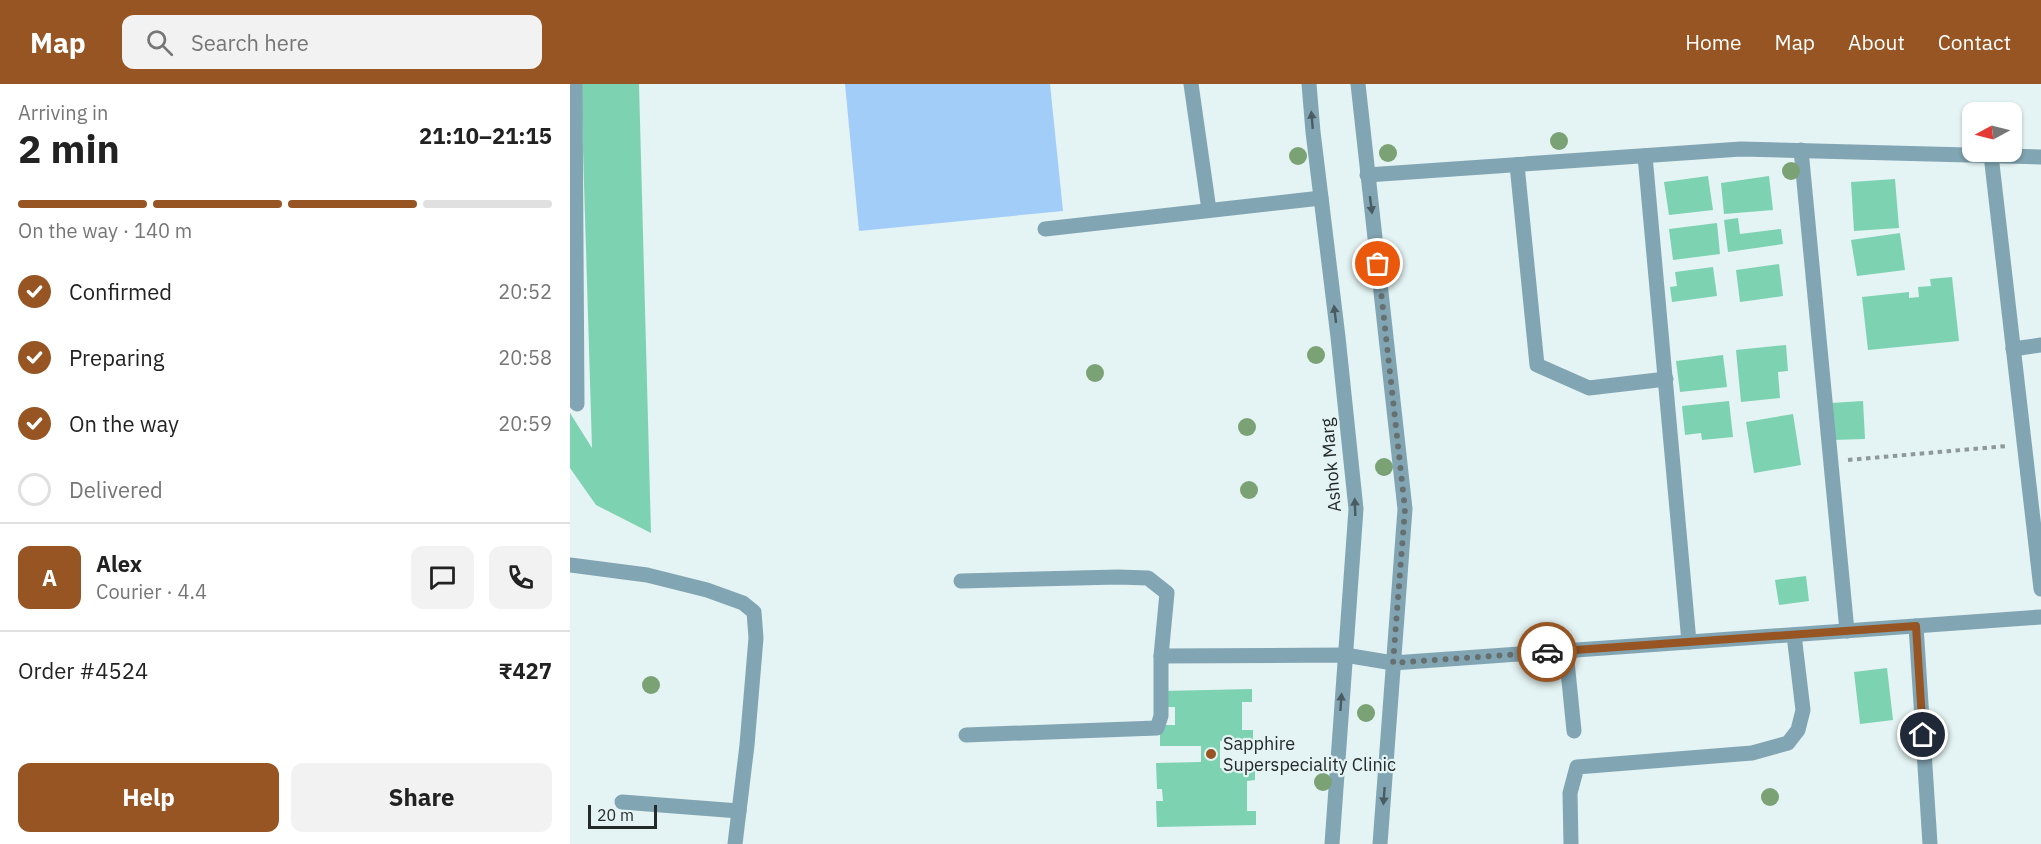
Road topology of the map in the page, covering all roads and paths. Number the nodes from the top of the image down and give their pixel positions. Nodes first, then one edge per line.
1 (575, 84) edge
2 (1191, 84) edge
3 (1309, 84) edge
4 (1358, 84) edge
5 (1802, 150) junction
6 (1962, 154) edge
7 (1645, 156) junction
8 (2022, 156) edge
9 (2041, 157) edge
10 (1992, 162) edge
11 (1516, 165) junction
12 (572, 175) edge
13 (1367, 175) junction
14 (1321, 198) junction
15 (1209, 210) junction
16 (1045, 229) dead end
17 (2041, 345) edge
18 (2013, 349) junction
19 (573, 362) edge
20 (1665, 378) junction
21 (577, 404) dead end
22 (2024, 444) junction
23 (1830, 462) junction
24 (570, 565) edge
25 (961, 581) dead end
26 (2041, 589) edge
27 (2041, 617) edge
28 (1916, 626) junction
29 (1846, 631) junction
30 (1794, 635) junction
31 (1689, 642) junction
32 (1566, 651) junction
33 (1345, 655) junction
34 (1161, 656) junction
35 (1393, 663) junction
36 (1574, 731) dead end
37 (966, 735) dead end
38 (622, 802) dead end
39 (739, 811) junction
40 (735, 844) edge
41 (1332, 844) edge
42 (1380, 844) edge
43 (1571, 844) edge
44 (1930, 844) edge

1 - 12 street
2 - 15 street
14 -> 3 street, Ashok Marg
4 - 13 street
5 - 6 street
5 - 7 street
5 - 23 street
7 - 11 street
7 - 20 street
8 - 9 street
10 - 18 street
11 - 13 street
11 - 20 street
12 - 19 street
13 -> 35 street
14 - 15 street
33 -> 14 street, Ashok Marg
15 - 16 street
17 - 18 street
18 - 22 street
19 - 21 street
20 - 31 street
22 - 23 path
22 - 26 street
23 - 29 street
24 - 39 street
25 - 34 street
27 - 28 street
28 - 29 street
28 - 44 street
29 - 30 street
30 - 31 street
30 - 43 street
31 - 32 street
32 - 35 street
32 - 36 street
33 - 34 street
33 - 35 street
41 -> 33 street, Ashok Marg
34 - 37 street
35 -> 42 street
38 - 39 street
39 - 40 street

